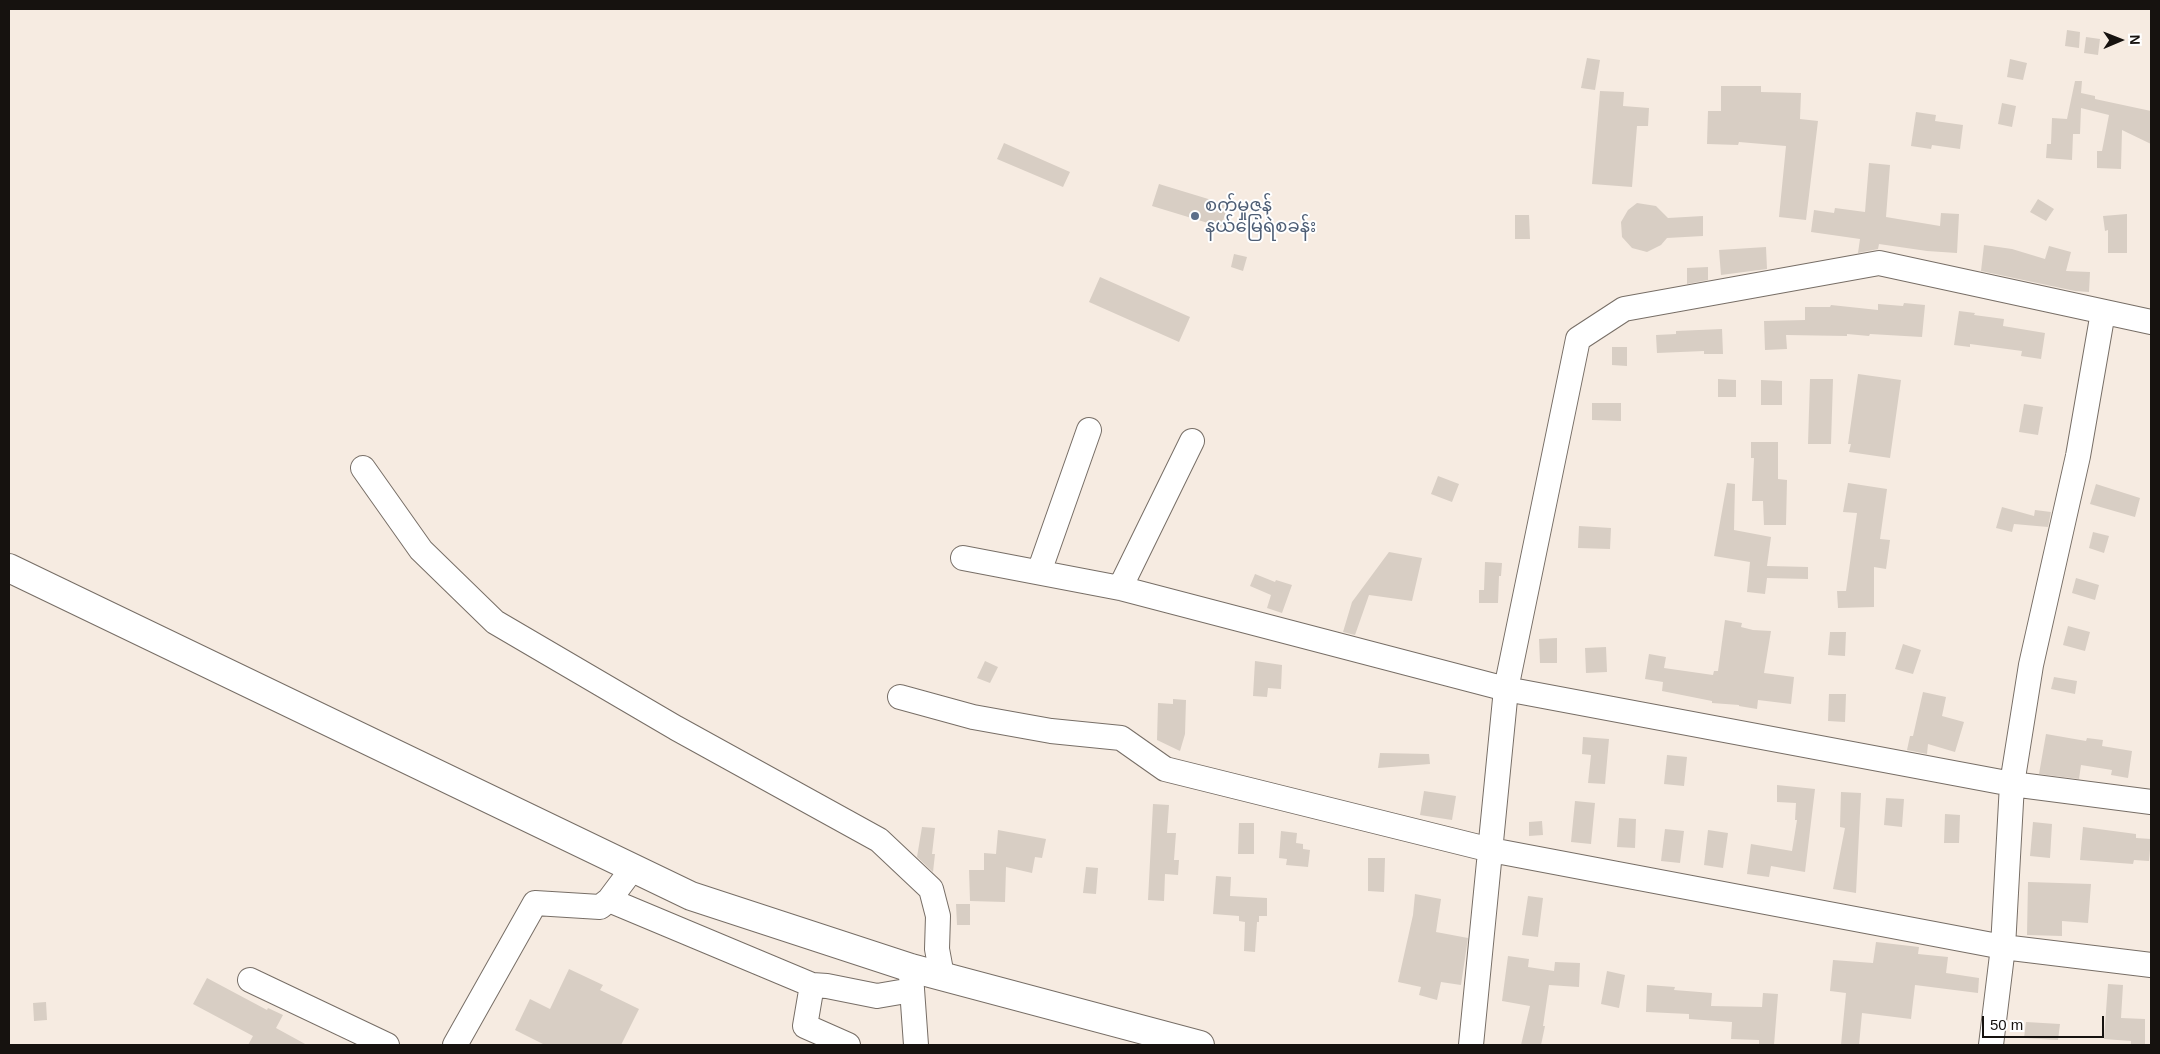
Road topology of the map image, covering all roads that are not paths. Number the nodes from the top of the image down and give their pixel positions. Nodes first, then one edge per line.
1 (2103, 312) junction
2 (2151, 322) edge
3 (1089, 430) dead end
4 (1192, 441) dead end
5 (363, 468) dead end
6 (963, 558) dead end
7 (9, 568) edge
8 (1039, 572) junction
9 (1120, 588) junction
10 (1506, 689) junction
11 (900, 697) dead end
12 (2012, 784) junction
13 (2151, 802) edge
14 (1491, 850) junction
15 (632, 868) junction
16 (609, 900) junction
17 (2003, 947) junction
18 (2151, 965) edge
19 (942, 976) junction
20 (911, 979) junction
21 (250, 980) dead end
22 (812, 985) junction
23 (387, 1045) edge
24 (455, 1045) edge
25 (848, 1045) edge
26 (916, 1045) edge
27 (1200, 1045) edge
28 (1471, 1045) edge
29 (1990, 1045) edge

1 - 2 street
1 - 10 street
1 - 12 street
3 - 8 street
4 - 9 street
5 - 19 street
6 - 8 street
7 - 15 main road
8 - 9 street
9 - 10 street
10 - 12 street
10 - 14 street
11 - 14 street
12 - 13 street
12 - 17 street
14 - 17 street
14 - 28 street
15 - 16 street
15 - 20 main road
16 - 22 street
16 - 24 street
17 - 18 street
17 - 29 street
19 - 20 main road
19 - 27 main road
20 - 22 street
20 - 26 street
21 - 23 street
22 - 25 street

